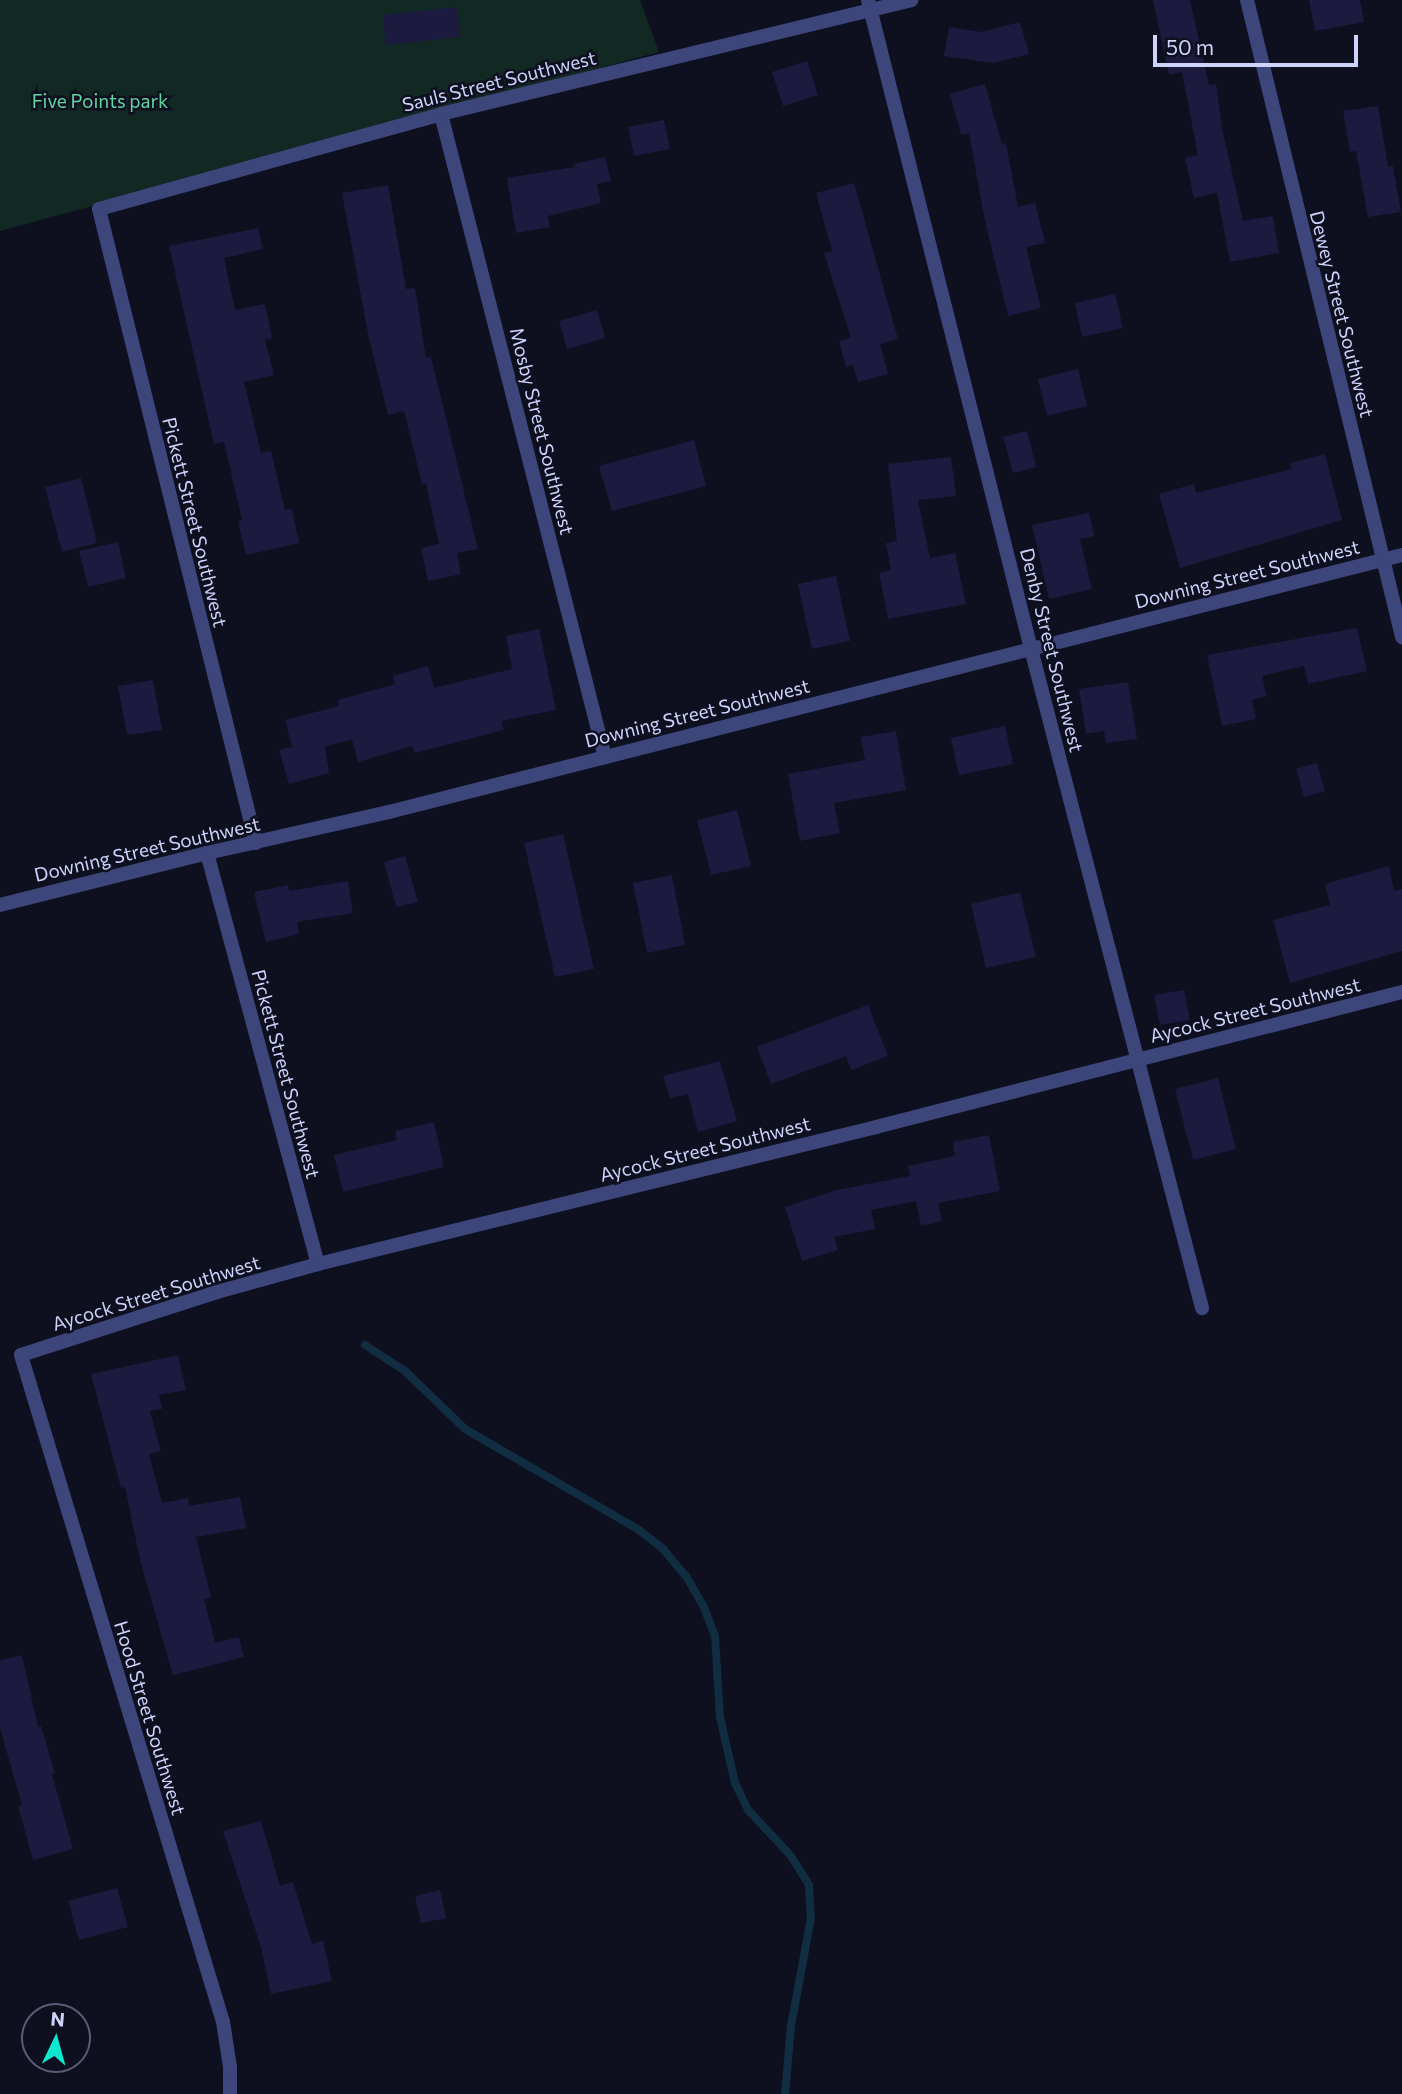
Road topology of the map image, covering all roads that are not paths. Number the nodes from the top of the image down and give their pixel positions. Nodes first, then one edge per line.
1 (911, 0) edge
2 (1247, 0) edge
3 (870, 5) edge
4 (441, 114) junction
5 (99, 209) joint
6 (1402, 555) edge
7 (1382, 560) junction
8 (1402, 637) edge
9 (1031, 649) junction
10 (605, 757) junction
11 (256, 843) junction
12 (207, 853) junction
13 (0, 905) edge
14 (1402, 992) edge
15 (1139, 1059) junction
16 (318, 1264) junction
17 (1202, 1308) dead end
18 (22, 1355) joint
19 (230, 2094) edge

1 - 3 street, Sauls Street Southwest
2 - 7 street, Dewey Street Southwest
3 - 4 street, Sauls Street Southwest
3 - 9 street, Denby Street Southwest
4 - 5 street, Sauls Street Southwest
4 - 10 street, Mosby Street Southwest
5 - 11 street, Pickett Street Southwest
6 - 7 street, Downing Street Southwest
7 - 8 street, Dewey Street Southwest
7 - 9 street, Downing Street Southwest
9 - 10 street, Downing Street Southwest
9 - 15 street, Denby Street Southwest
10 - 11 street, Downing Street Southwest
11 - 12 street, Downing Street Southwest
12 - 13 street, Downing Street Southwest
12 - 16 street, Pickett Street Southwest
14 - 15 street, Aycock Street Southwest
15 - 16 street, Aycock Street Southwest
15 - 17 street, Denby Street Southwest
16 - 18 street, Aycock Street Southwest
18 - 19 street, Hood Street Southwest

